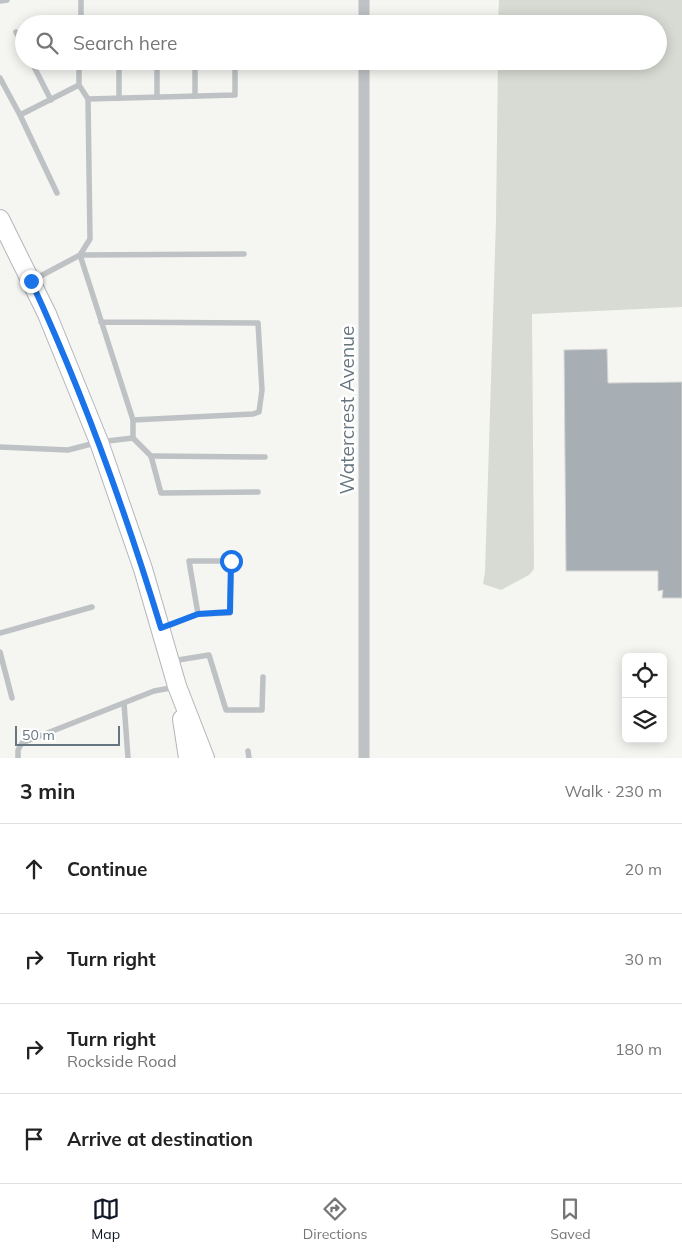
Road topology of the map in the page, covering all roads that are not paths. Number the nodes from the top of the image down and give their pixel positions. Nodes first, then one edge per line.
1 (7, 0) edge
2 (81, 0) edge
3 (364, 0) edge
4 (0, 1) edge
5 (81, 15) edge
6 (364, 15) edge
7 (35, 70) edge
8 (79, 70) edge
9 (119, 70) edge
10 (157, 70) edge
11 (195, 70) edge
12 (235, 70) edge
13 (364, 70) edge
14 (0, 78) edge
15 (79, 85) junction
16 (195, 96) junction
17 (157, 97) junction
18 (118, 98) junction
19 (88, 99) junction
20 (50, 100) junction
21 (20, 116) junction
22 (57, 193) dead end
23 (0, 219) edge
24 (244, 254) dead end
25 (80, 255) junction
26 (31, 281) junction
27 (101, 322) junction
28 (133, 420) junction
29 (132, 438) junction
30 (99, 442) junction
31 (0, 448) edge
32 (151, 456) junction
33 (264, 457) dead end
34 (258, 492) dead end
35 (92, 607) dead end
36 (198, 614) junction
37 (161, 628) junction
38 (0, 633) edge
39 (0, 652) edge
40 (170, 662) junction
41 (263, 677) dead end
42 (177, 686) junction
43 (12, 698) dead end
44 (124, 703) junction
45 (18, 758) edge
46 (128, 758) edge
47 (188, 758) edge
48 (205, 758) edge
49 (364, 758) edge

1 - 4 lane
2 - 5 lane
3 - 6 street
7 - 20 lane
8 - 15 lane
9 - 18 lane
10 - 17 lane
11 - 16 lane
12 - 16 lane
13 - 49 street, Watercrest Avenue
14 - 21 lane
15 - 19 lane
15 - 20 lane
16 - 17 lane
17 - 18 lane
18 - 19 lane
19 - 25 lane
20 - 21 lane
21 - 22 lane
23 - 26 main road
24 - 25 lane
25 - 26 lane
25 - 27 lane
26 - 30 main road
27 - 28 lane
27 - 28 lane
28 - 29 lane
29 - 30 lane
29 - 32 lane
30 - 31 lane
30 - 37 main road
32 - 33 lane
32 - 34 lane
35 - 38 lane
36 - 36 lane
36 - 37 lane
37 - 40 main road
39 - 43 lane
40 - 41 lane
40 - 42 main road
42 - 44 lane
42 - 47 main road
42 - 48 main road
44 - 45 lane
44 - 46 lane

